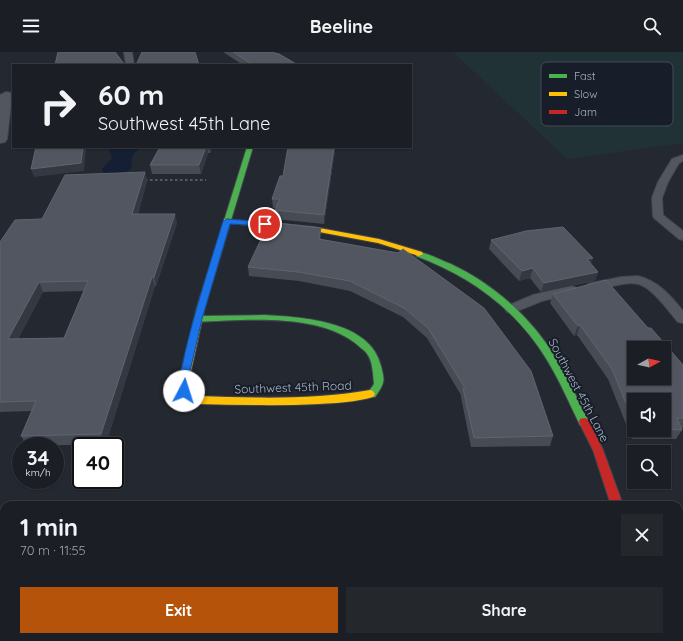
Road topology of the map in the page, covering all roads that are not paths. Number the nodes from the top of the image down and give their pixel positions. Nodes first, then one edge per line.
1 (128, 52) edge
2 (130, 64) edge
3 (6, 96) edge
4 (0, 139) edge
5 (250, 148) edge
6 (683, 158) edge
7 (227, 221) junction
8 (683, 238) edge
9 (512, 309) junction
10 (198, 319) junction
11 (683, 319) edge
12 (616, 501) edge

1 - 2 lane
3 - 4 street
5 - 7 street, Southwest 45th Road
6 - 8 lane
7 - 9 street, Southwest 45th Lane
7 - 10 street, Southwest 45th Road
9 - 11 lane
9 - 12 street, Southwest 45th Lane
10 - 10 street, Southwest 45th Road

